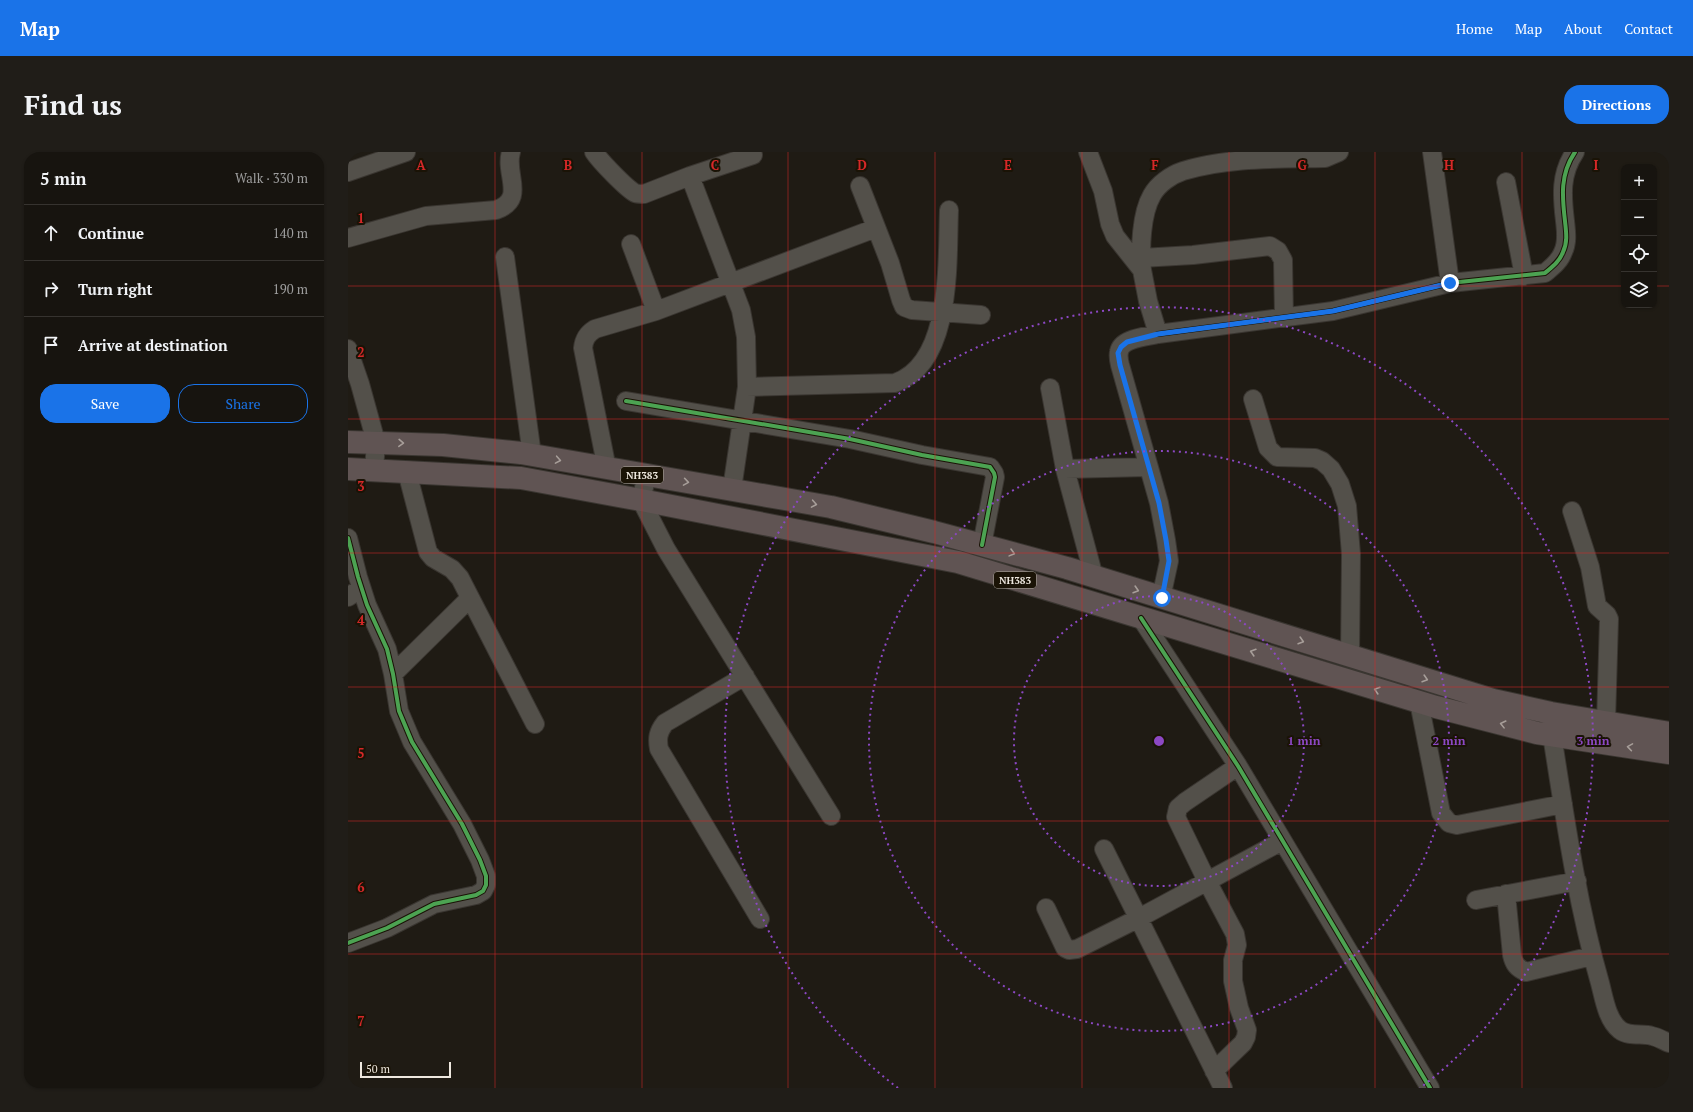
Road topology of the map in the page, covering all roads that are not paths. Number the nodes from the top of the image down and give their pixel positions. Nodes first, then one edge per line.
1 (406, 152) edge
2 (511, 152) edge
3 (594, 152) edge
4 (1088, 152) edge
5 (1339, 152) edge
6 (1432, 152) edge
7 (1575, 152) edge
8 (754, 155) dead end
9 (1306, 155) edge
10 (348, 172) edge
11 (690, 176) junction
12 (1506, 182) dead end
13 (860, 186) dead end
14 (949, 210) dead end
15 (876, 228) junction
16 (348, 238) edge
17 (631, 244) dead end
18 (506, 257) dead end
19 (1142, 264) junction
20 (1524, 276) junction
21 (730, 283) junction
22 (1450, 283) junction
23 (656, 311) junction
24 (943, 312) junction
25 (981, 315) dead end
26 (1284, 318) junction
27 (1158, 334) junction
28 (348, 349) edge
29 (747, 387) junction
30 (1050, 388) dead end
31 (1253, 399) dead end
32 (626, 401) dead end
33 (742, 420) junction
34 (348, 442) edge
35 (376, 442) junction
36 (532, 455) junction
37 (1148, 467) junction
38 (607, 468) junction
39 (348, 469) edge
40 (1065, 469) junction
41 (374, 470) junction
42 (407, 472) junction
43 (647, 475) junction
44 (732, 489) junction
45 (640, 500) junction
46 (1572, 511) dead end
47 (348, 538) edge
48 (982, 545) junction
49 (1094, 577) junction
50 (355, 592) edge
51 (470, 598) junction
52 (1162, 598) junction
53 (1141, 618) junction
54 (1350, 656) junction
55 (393, 674) junction
56 (745, 676) junction
57 (1419, 702) junction
58 (1552, 713) junction
59 (1606, 722) junction
60 (535, 724) dead end
61 (1669, 733) edge
62 (1552, 735) junction
63 (1669, 753) edge
64 (1238, 766) junction
65 (1563, 804) junction
66 (831, 816) dead end
67 (1282, 841) junction
68 (1104, 849) dead end
69 (1576, 881) junction
70 (1207, 882) junction
71 (1506, 894) junction
72 (1476, 900) dead end
73 (1046, 908) dead end
74 (1139, 918) junction
75 (760, 919) dead end
76 (348, 943) edge
77 (1592, 956) junction
78 (1669, 1043) edge
79 (1214, 1071) junction
80 (1223, 1088) edge
81 (1430, 1088) edge

1 - 10 street
2 - 16 street
3 - 11 street
4 - 19 street
5 - 9 street
6 - 22 street
7 - 20 street
8 - 11 street
9 - 19 street
11 - 21 street
12 - 20 street
13 - 15 street
14 - 24 street
15 - 21 street
15 - 24 street
17 - 23 street
18 - 36 street
19 - 26 street
19 - 27 street
20 - 22 street
21 - 23 street
21 - 29 street
22 - 26 street
23 - 38 street
24 - 25 street
24 - 29 street
26 - 27 street
27 - 37 street
28 - 35 street
29 - 33 street
30 - 40 street
31 - 54 street
32 - 33 street
33 - 44 street
33 - 48 street
34 - 35 highway, NH383
35 -> 36 highway, NH383
35 - 41 street
36 -> 38 highway, NH383
37 - 40 street
37 - 52 street
38 - 43 highway, NH383
39 - 41 highway, NH383
40 - 49 street
41 - 42 highway, NH383
42 - 45 highway, NH383
42 - 51 street
43 -> 44 highway, NH383
43 - 45 street
44 -> 48 highway, NH383
45 - 53 highway, NH383
45 - 56 street
46 - 59 street
47 - 50 street
48 -> 49 highway, NH383
49 -> 52 highway, NH383
50 - 55 street
51 - 55 street
51 - 60 street
52 -> 54 highway, NH383
57 -> 53 highway, NH383
53 - 64 street
54 -> 58 highway, NH383
55 - 76 street
56 - 66 street
56 - 75 street
62 -> 57 highway, NH383
57 - 65 street
58 - 59 highway, NH383
58 - 62 street
59 - 61 highway, NH383
63 -> 62 highway, NH383
62 - 65 street
64 - 67 street
64 - 70 street
65 - 69 street
67 - 70 street
67 - 81 street
68 - 74 street
69 - 71 street
69 - 77 street
70 - 74 street
70 - 79 street
71 - 72 street
71 - 77 street
73 - 74 street
74 - 79 street
77 - 78 street
79 - 80 street

